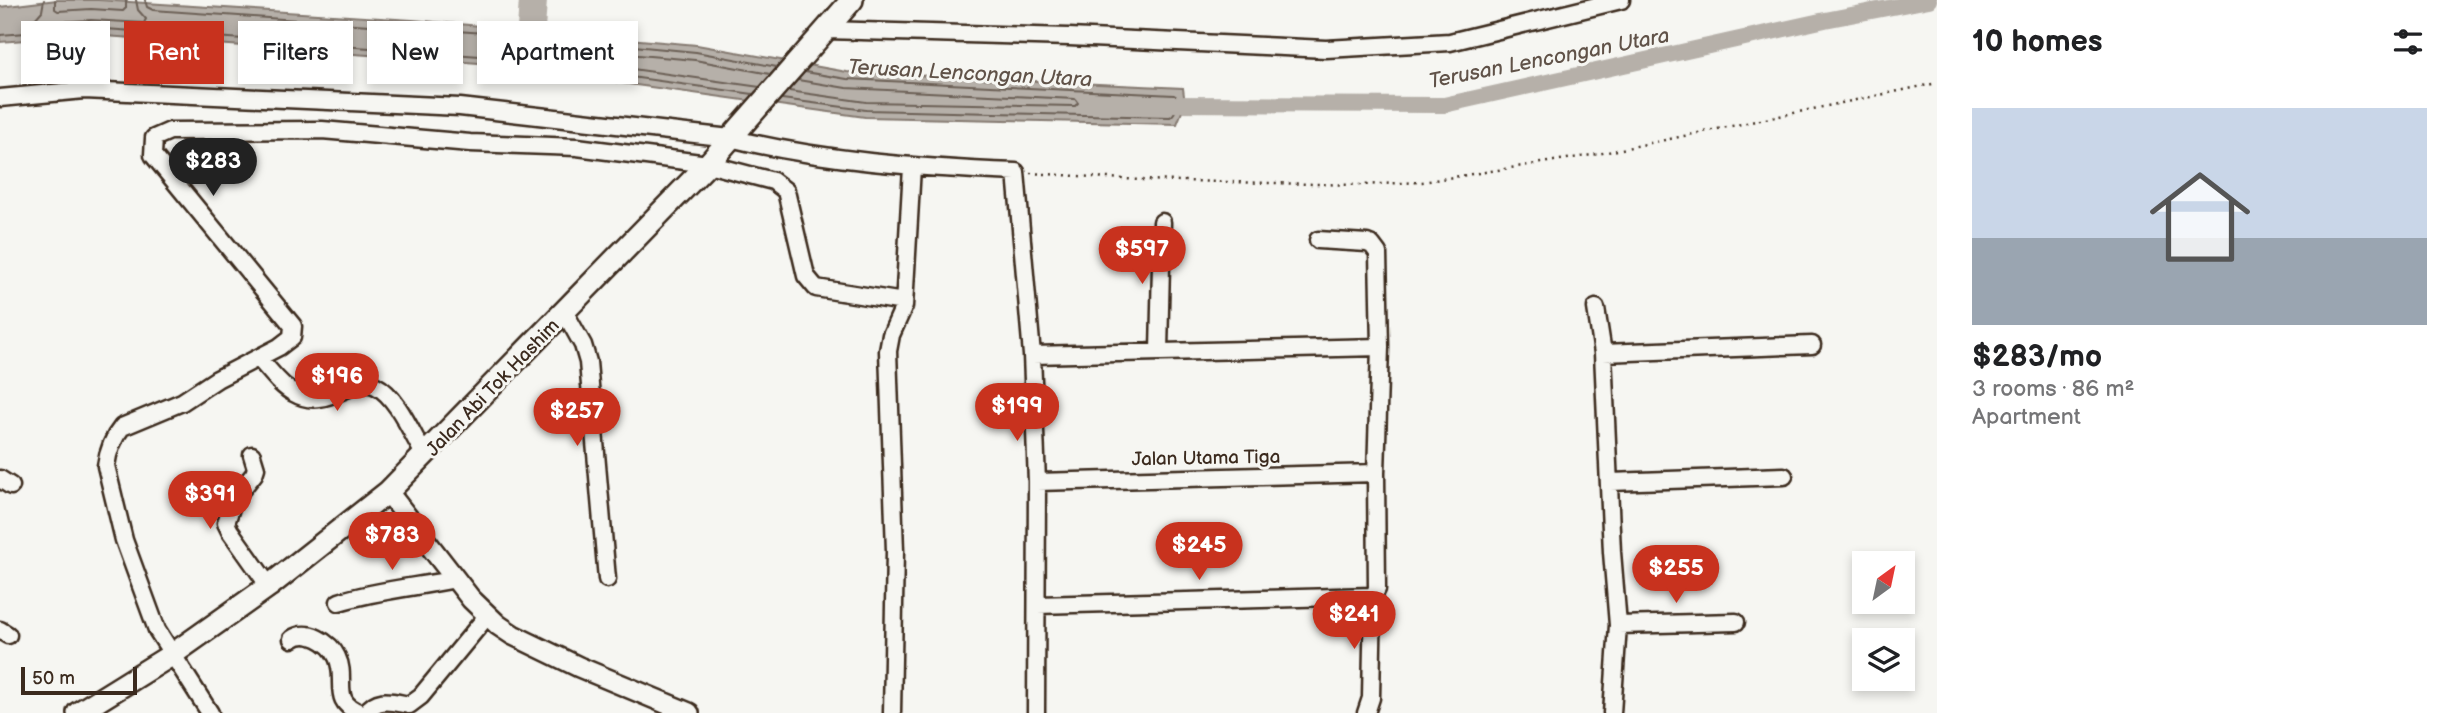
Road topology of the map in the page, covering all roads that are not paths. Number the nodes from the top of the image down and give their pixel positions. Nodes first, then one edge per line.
1 (852, 0) edge
2 (1621, 0) edge
3 (827, 30) junction
4 (0, 98) edge
5 (736, 131) junction
6 (708, 164) junction
7 (912, 167) junction
8 (1162, 222) dead end
9 (1318, 240) dead end
10 (904, 302) junction
11 (1596, 308) dead end
12 (564, 311) junction
13 (1812, 345) dead end
14 (1380, 347) junction
15 (1159, 351) junction
16 (1603, 353) junction
17 (1032, 355) junction
18 (259, 359) junction
19 (252, 455) dead end
20 (425, 456) junction
21 (1376, 474) junction
22 (1784, 476) dead end
23 (1037, 482) junction
24 (1610, 482) junction
25 (388, 492) junction
26 (456, 579) junction
27 (607, 579) dead end
28 (269, 586) junction
29 (1373, 596) junction
30 (339, 602) dead end
31 (1037, 605) junction
32 (487, 616) junction
33 (1735, 622) dead end
34 (1618, 625) junction
35 (292, 639) dead end
36 (173, 654) junction
37 (78, 713) edge
38 (210, 713) edge
39 (364, 713) edge
40 (690, 713) edge
41 (892, 713) edge
42 (1036, 713) edge
43 (1366, 713) edge
44 (1612, 713) edge

1 - 3 main road, Jalan Abi Tok Hashim
2 - 3 street
3 - 5 main road, Jalan Abi Tok Hashim
4 - 5 street
5 - 6 main road, Jalan Abi Tok Hashim
5 - 7 street
6 - 10 street
6 - 12 main road, Jalan Abi Tok Hashim
6 - 18 street
7 - 10 street
7 - 17 street
8 - 15 street
9 - 14 street
10 - 41 street
11 - 16 street
12 - 20 main road, Jalan Abi Tok Hashim
12 - 27 street
13 - 16 street
14 - 15 street
14 - 21 street
15 - 17 street
16 - 24 street
17 - 23 street
18 - 20 street
18 - 36 street
19 - 28 street
20 - 25 main road, Jalan Abi Tok Hashim
21 - 23 street, Jalan Utama Tiga
21 - 29 street
22 - 24 street
23 - 31 street
24 - 34 street
25 - 26 street
25 - 28 main road, Jalan Abi Tok Hashim
26 - 30 street
26 - 32 street
28 - 36 main road, Jalan Abi Tok Hashim
29 - 31 street
29 - 43 street
31 - 42 street
32 - 39 street
32 - 40 street
33 - 34 street
34 - 44 street
35 - 39 street
36 - 37 main road, Jalan Abi Tok Hashim
36 - 38 street

